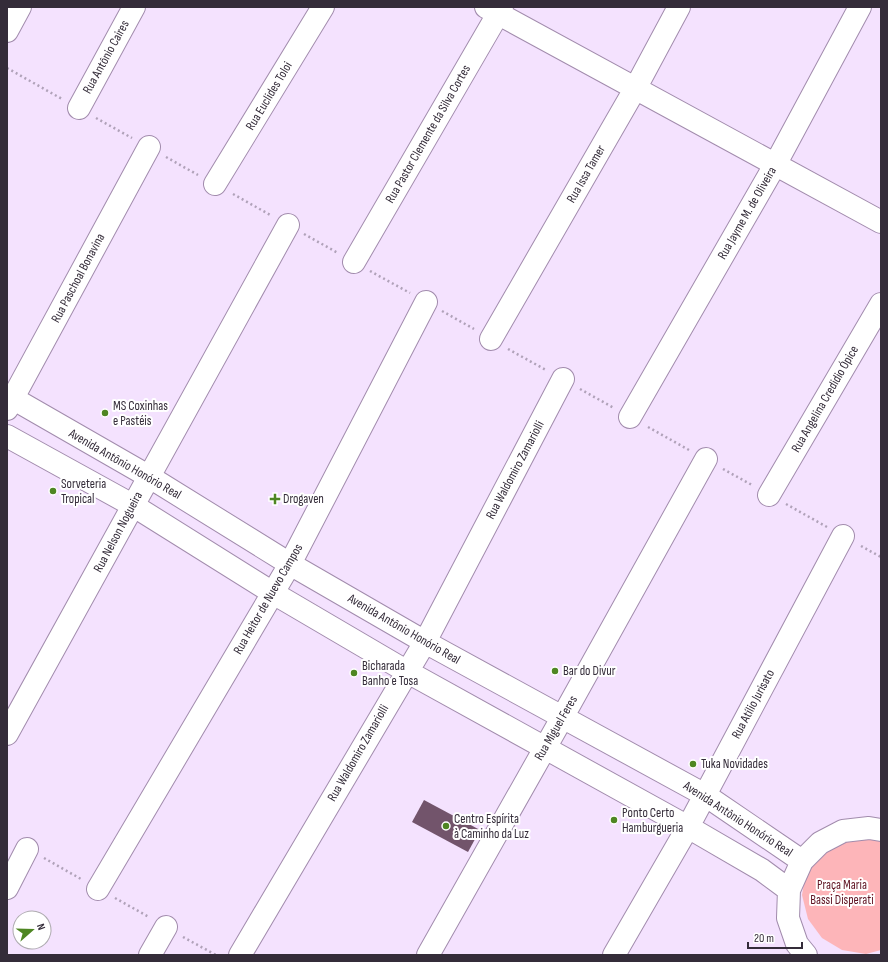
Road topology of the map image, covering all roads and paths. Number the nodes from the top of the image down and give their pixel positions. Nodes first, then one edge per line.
1 (20, 7) edge
2 (134, 7) edge
3 (323, 7) edge
4 (679, 7) edge
5 (860, 7) edge
6 (495, 9) edge
7 (7, 31) edge
8 (635, 89) junction
9 (78, 108) dead end
10 (149, 147) dead end
11 (775, 165) junction
12 (215, 184) dead end
13 (881, 222) edge
14 (288, 225) dead end
15 (354, 262) dead end
16 (426, 302) dead end
17 (881, 304) edge
18 (491, 339) dead end
19 (563, 379) dead end
20 (9, 401) edge
21 (630, 417) dead end
22 (7, 436) edge
23 (706, 459) dead end
24 (148, 476) junction
25 (769, 495) dead end
26 (134, 506) junction
27 (843, 536) dead end
28 (290, 564) junction
29 (273, 593) junction
30 (425, 642) junction
31 (406, 671) junction
32 (562, 718) junction
33 (7, 734) edge
34 (545, 747) junction
35 (705, 795) junction
36 (688, 827) junction
37 (881, 830) edge
38 (28, 849) dead end
39 (802, 861) junction
40 (7, 888) edge
41 (98, 889) dead end
42 (789, 890) junction
43 (166, 927) dead end
44 (150, 955) edge
45 (240, 955) edge
46 (428, 955) edge
47 (614, 955) edge
48 (806, 955) edge

1 - 7 street
2 - 9 street, Rua Antônio Caires
3 - 12 street, Rua Euclides Toloi
4 - 8 street, Rua Issa Tamer
5 - 11 street, Rua Jayme M. de Oliveira
6 - 8 street
6 - 15 street, Rua Pastor Clemente da Silva Cortes
8 - 11 street
8 - 18 street, Rua Issa Tamer
10 - 20 street, Rua Paschoal Bonavina
11 - 13 street
11 - 21 street, Rua Jayme M. de Oliveira
14 - 24 street, Rua Nelson Nogueira
16 - 28 street, Rua Heitor de Nuevo Campos
17 - 25 street, Rua Angelina Credidio Ópice
19 - 30 street, Rua Waldomiro Zamariolli
20 - 24 street, Avenida Antônio Honório Real
22 - 26 street
23 - 32 street, Rua Miguel Feres
24 - 26 street, Rua Nelson Nogueira
24 - 28 street, Avenida Antônio Honório Real
26 - 29 street
26 - 33 street, Rua Nelson Nogueira
27 - 35 street, Rua Atílio Jurisato
28 - 29 street, Rua Heitor de Nuevo Campos
28 - 30 street, Avenida Antônio Honório Real
29 - 31 street
29 - 41 street, Rua Heitor de Nuevo Campos
30 - 31 street, Rua Waldomiro Zamariolli
30 - 32 street, Avenida Antônio Honório Real
31 - 34 street
31 - 45 street, Rua Waldomiro Zamariolli
32 - 34 street, Rua Miguel Feres
32 - 35 street, Avenida Antônio Honório Real
34 - 36 street
34 - 46 street, Rua Miguel Feres
35 - 36 street, Rua Atílio Jurisato
35 - 39 street, Avenida Antônio Honório Real
36 - 42 street
36 - 47 street, Rua Atílio Jurisato
37 - 39 street
38 - 40 street
39 - 42 street
42 - 48 street
43 - 44 street

